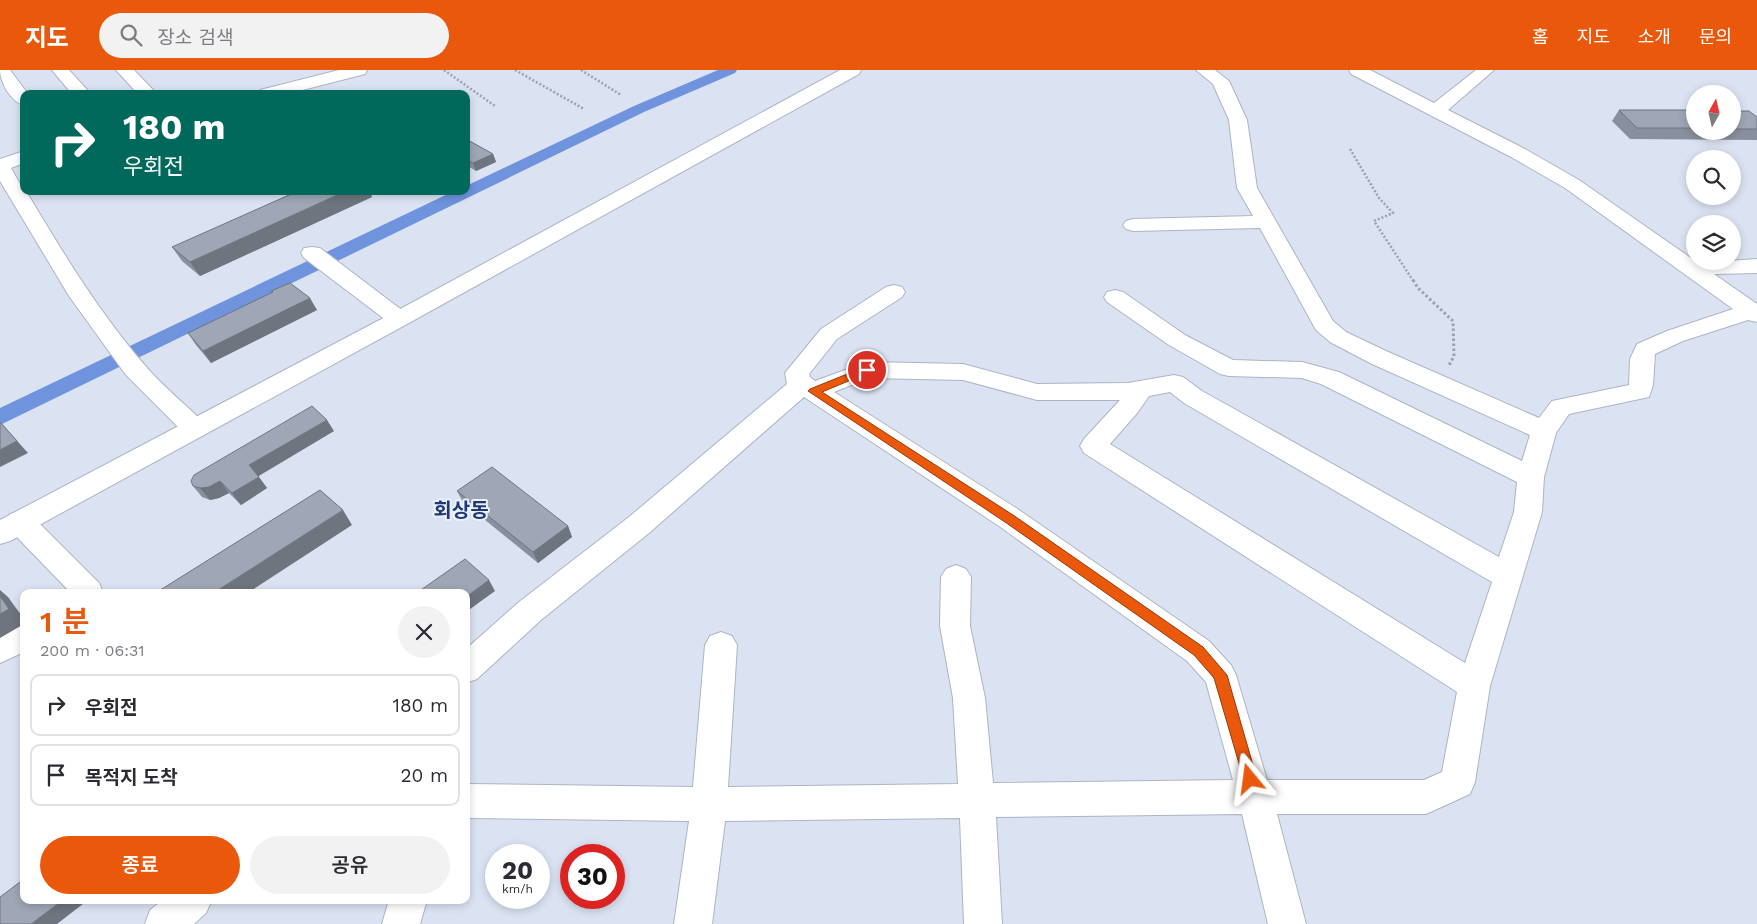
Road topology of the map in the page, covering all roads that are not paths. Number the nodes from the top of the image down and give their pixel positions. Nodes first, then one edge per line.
1 (0, 70) edge
2 (60, 70) edge
3 (124, 70) edge
4 (359, 70) edge
5 (853, 70) edge
6 (1204, 70) edge
7 (1357, 70) edge
8 (1486, 70) edge
9 (314, 75) edge
10 (78, 90) edge
11 (144, 90) edge
12 (276, 90) edge
13 (20, 95) edge
14 (1435, 110) junction
15 (20, 158) edge
16 (0, 165) edge
17 (1266, 222) junction
18 (1132, 225) dead end
19 (312, 252) dead end
20 (1741, 265) edge
21 (1686, 266) edge
22 (1757, 266) edge
23 (1691, 270) edge
24 (894, 292) dead end
25 (1115, 297) dead end
26 (1754, 313) edge
27 (400, 319) junction
28 (1229, 368) junction
29 (808, 388) junction
30 (1141, 389) junction
31 (1193, 397) junction
32 (195, 429) junction
33 (1544, 431) junction
34 (1531, 477) junction
35 (10, 528) edge
36 (1507, 576) junction
37 (956, 577) dead end
38 (84, 589) edge
39 (20, 638) edge
40 (721, 645) dead end
41 (0, 650) edge
42 (470, 665) edge
43 (1474, 686) junction
44 (1255, 796) junction
45 (977, 800) junction
46 (470, 801) edge
47 (709, 804) junction
48 (188, 904) edge
49 (407, 904) edge
50 (164, 924) edge
51 (401, 924) edge
52 (693, 924) edge
53 (982, 924) edge
54 (1287, 924) edge

1 - 13 main road
2 - 10 main road
3 - 11 main road
4 - 9 main road
5 - 27 main road
6 - 17 main road
7 - 14 main road
8 - 14 main road
9 - 12 main road
14 - 21 main road
15 - 16 main road
16 - 32 main road
17 - 18 main road
17 - 33 main road
19 - 27 main road
20 - 22 main road
23 - 26 main road
24 - 29 main road
25 - 28 main road
26 - 33 main road
27 - 32 main road
28 - 31 main road
28 - 34 main road
29 - 30 main road
29 - 42 main road
29 - 44 main road
30 - 31 main road
30 - 43 main road
31 - 36 main road
32 - 35 main road
33 - 34 main road
34 - 36 main road
35 - 38 main road
36 - 43 main road
37 - 45 main road
39 - 41 main road
40 - 47 main road
43 - 44 main road
44 - 45 main road
44 - 54 main road
45 - 47 main road
45 - 53 main road
46 - 47 main road
47 - 52 main road
48 - 50 main road
49 - 51 main road

